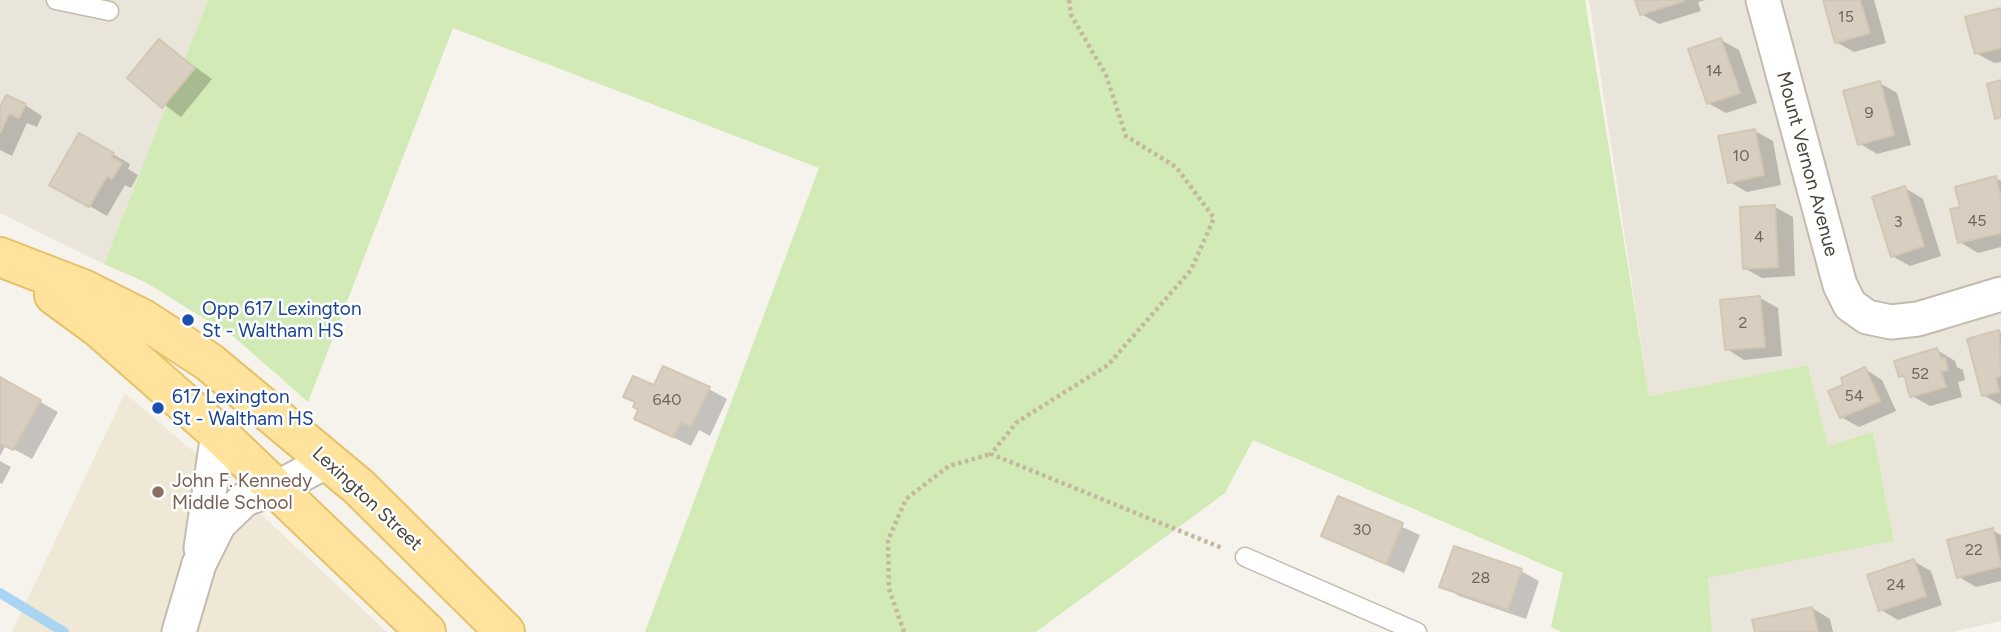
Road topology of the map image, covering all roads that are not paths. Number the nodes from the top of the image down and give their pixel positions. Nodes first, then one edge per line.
1 (55, 0) edge
2 (1763, 0) edge
3 (109, 11) dead end
4 (0, 258) edge
5 (2001, 294) edge
6 (218, 433) junction
7 (327, 461) junction
8 (277, 488) junction
9 (1245, 557) road end
10 (199, 564) junction
11 (179, 632) edge
12 (426, 632) edge
13 (505, 632) edge
14 (1417, 632) edge

1 - 3 lane
2 - 5 street, Mount Vernon Avenue
4 - 6 main road, Lexington Street
4 - 7 main road, Lexington Street
6 - 8 main road, Lexington Street
6 - 10 street
7 - 8 street
7 - 13 main road, Lexington Street
8 - 10 street
8 - 12 main road, Lexington Street
9 - 14 lane
10 - 11 street

